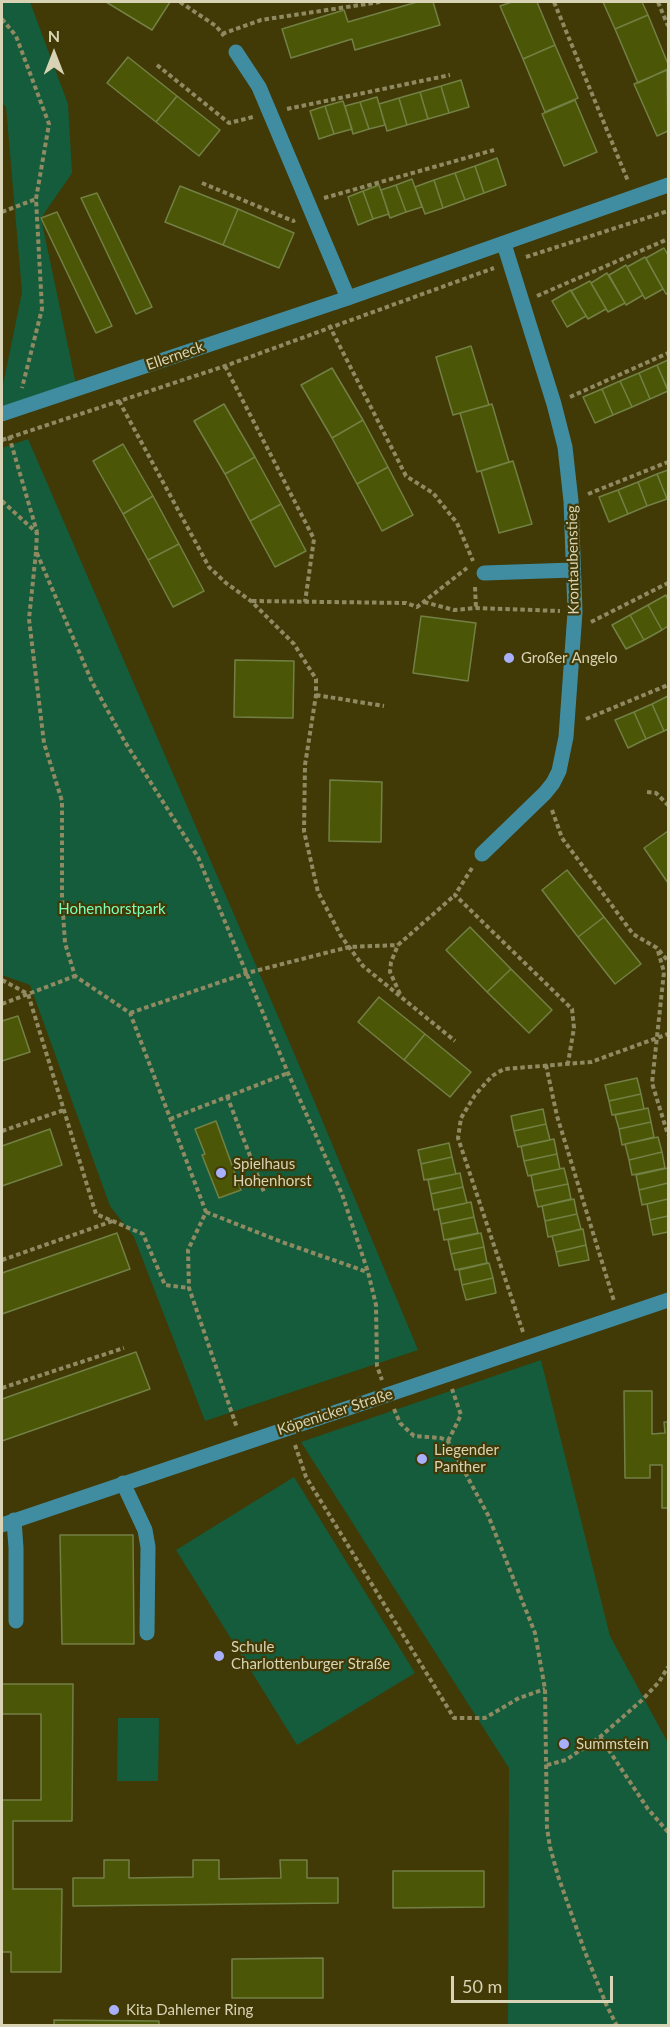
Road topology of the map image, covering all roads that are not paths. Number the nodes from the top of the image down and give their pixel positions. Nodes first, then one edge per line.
1 (236, 52) road end
2 (669, 185) edge
3 (504, 244) junction
4 (348, 298) junction
5 (2, 414) edge
6 (573, 570) junction
7 (484, 573) dead end
8 (482, 854) road end
9 (669, 1300) edge
10 (123, 1483) junction
11 (8, 1522) edge
12 (16, 1621) dead end
13 (147, 1633) dead end

1 - 4 street
2 - 3 street, Ellerneck
3 - 4 street, Ellerneck
3 - 6 street, Krontaubenstieg
4 - 5 street, Ellerneck
6 - 7 street
6 - 8 street, Krontaubenstieg
9 - 10 street, Köpenicker Straße
10 - 11 street, Köpenicker Straße
10 - 13 street
11 - 12 street

